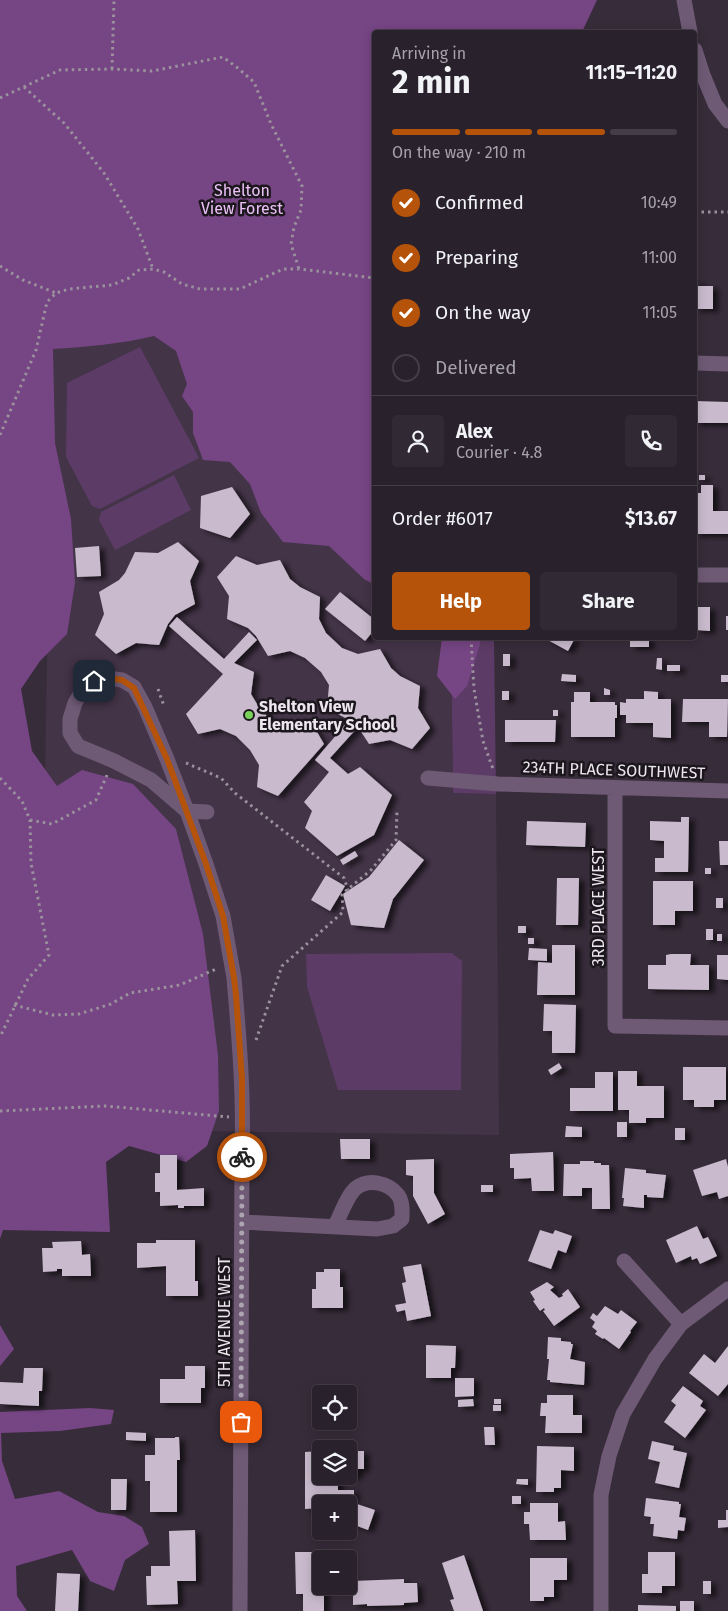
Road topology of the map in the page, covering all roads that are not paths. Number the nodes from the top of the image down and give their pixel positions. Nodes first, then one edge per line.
1 (684, 0) edge
2 (690, 30) edge
3 (697, 56) edge
4 (728, 121) edge
5 (697, 363) edge
6 (728, 364) edge
7 (697, 575) edge
8 (728, 575) edge
9 (428, 778) dead end
10 (615, 789) junction
11 (728, 791) edge
12 (187, 811) junction
13 (207, 812) dead end
14 (728, 1028) edge
15 (242, 1222) junction
16 (335, 1226) dead end
17 (624, 1261) dead end
18 (728, 1289) edge
19 (681, 1324) junction
20 (240, 1611) edge
21 (601, 1611) edge

1 - 2 street
3 - 4 street
5 - 6 street
7 - 8 street
9 - 10 street, 234TH PLACE SOUTHWEST
10 - 11 street, 234TH PLACE SOUTHWEST
10 - 14 street, 3RD PLACE WEST
12 - 12 street, 5TH AVENUE WEST
12 - 13 street
12 - 15 street, 5TH AVENUE WEST
15 - 16 street
15 - 20 street, 5TH AVENUE WEST
17 - 19 street
18 - 19 street
19 - 21 street

